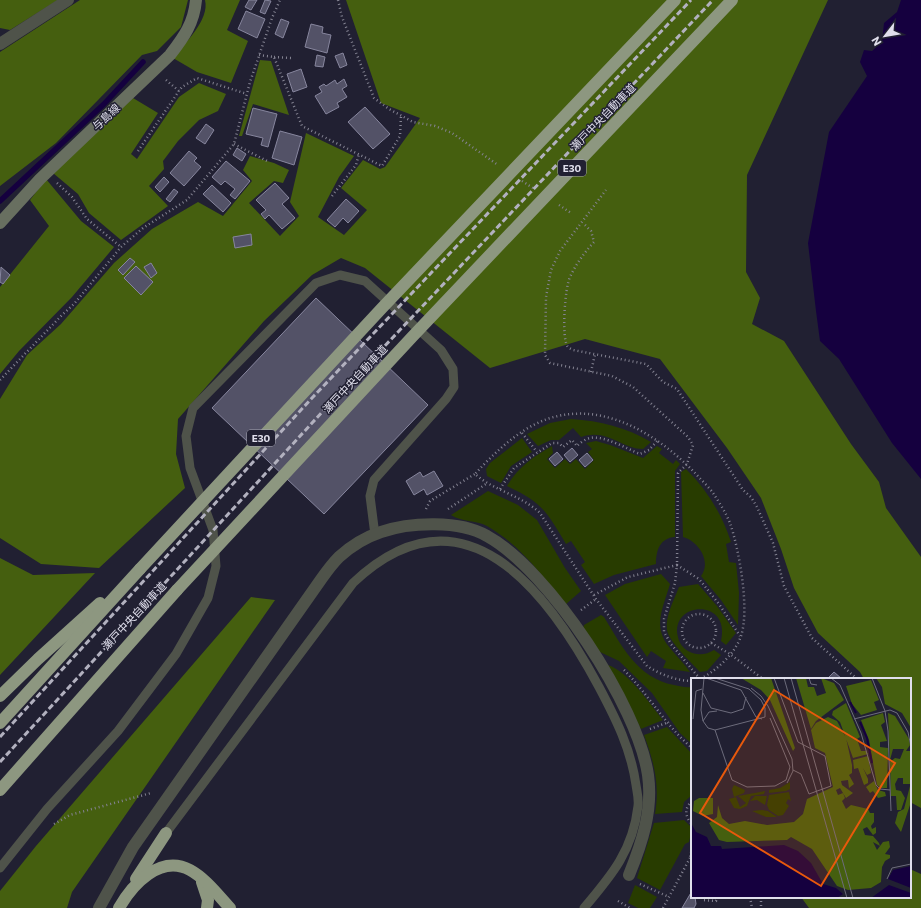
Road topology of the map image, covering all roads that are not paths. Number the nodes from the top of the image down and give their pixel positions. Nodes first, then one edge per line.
1 (68, 0) edge
2 (196, 0) edge
3 (675, 0) edge
4 (732, 0) edge
5 (0, 44) edge
6 (0, 223) edge
7 (375, 535) junction
8 (140, 569) junction
9 (177, 590) junction
10 (0, 696) edge
11 (0, 723) edge
12 (0, 778) edge
13 (0, 790) edge
14 (166, 833) joint
15 (0, 868) edge
16 (199, 876) junction
17 (632, 878) road end
18 (127, 894) junction
19 (99, 908) edge
20 (119, 908) edge
21 (207, 908) edge
22 (230, 908) edge
23 (584, 908) edge

1 - 5 street
2 - 6 main road, 与島線
3 - 8 highway, E30, bridge
4 - 9 highway, 瀬戸中央自動車道 / E30, bridge
7 - 15 lane
7 - 17 street
7 - 19 street
8 - 10 highway
8 - 11 highway, E30
9 - 12 highway, 瀬戸中央自動車道 / E30
9 - 13 highway
14 - 18 highway
14 - 23 lane
16 - 18 highway
16 - 21 highway
16 - 22 highway
18 - 20 highway

